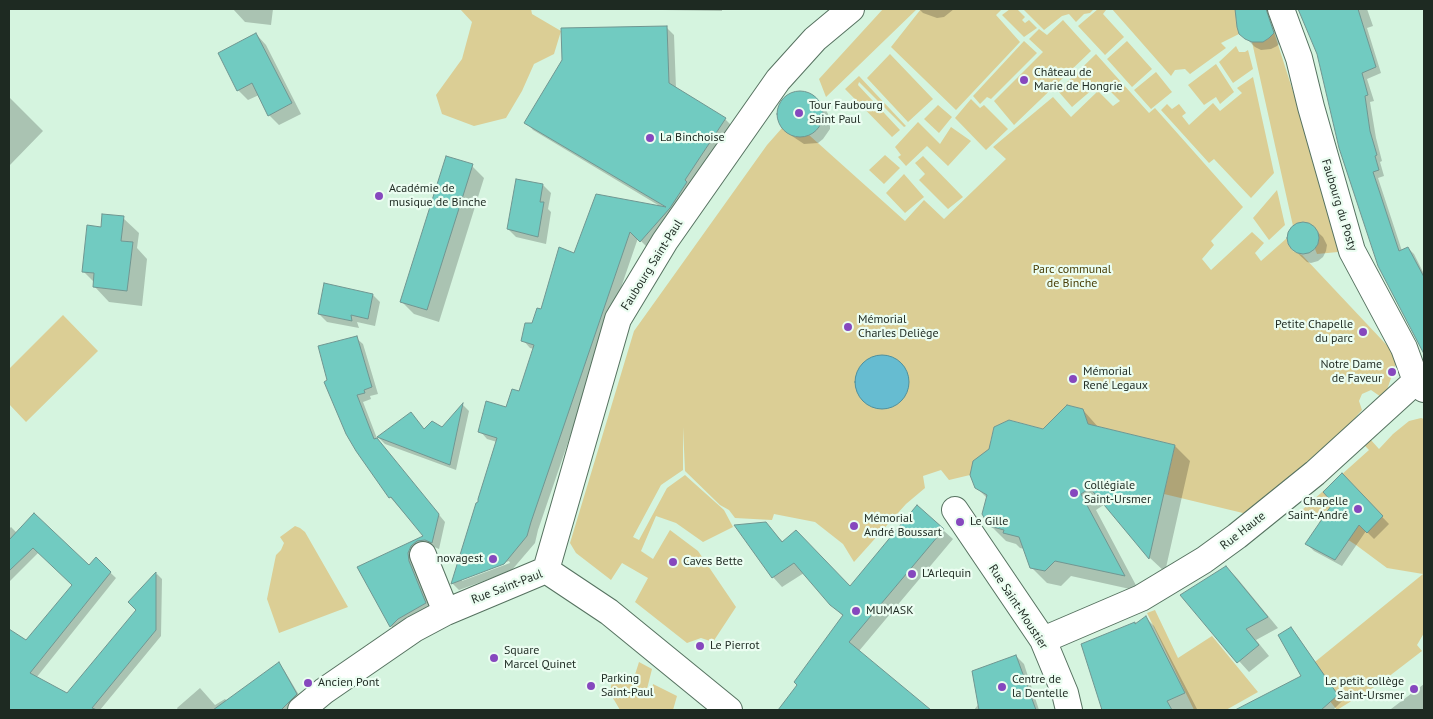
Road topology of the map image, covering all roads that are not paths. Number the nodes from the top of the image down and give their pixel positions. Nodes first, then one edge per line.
1 (851, 9) edge
2 (1281, 9) edge
3 (1420, 385) edge
4 (955, 510) dead end
5 (423, 556) dead end
6 (546, 570) junction
7 (446, 612) junction
8 (1043, 640) junction
9 (301, 710) edge
10 (729, 710) edge
11 (1069, 710) edge

1 - 6 street, Faubourg Saint-Paul
2 - 3 street, Faubourg du Posty
3 - 8 street, Rue Haute
4 - 8 street, Rue Saint-Moustier
5 - 7 street
6 - 7 street, Rue Saint-Paul
6 - 10 street, Rue Saint-Paul
7 - 9 street, Rue Saint-Paul
8 - 11 street, Rue Saint-Moustier

